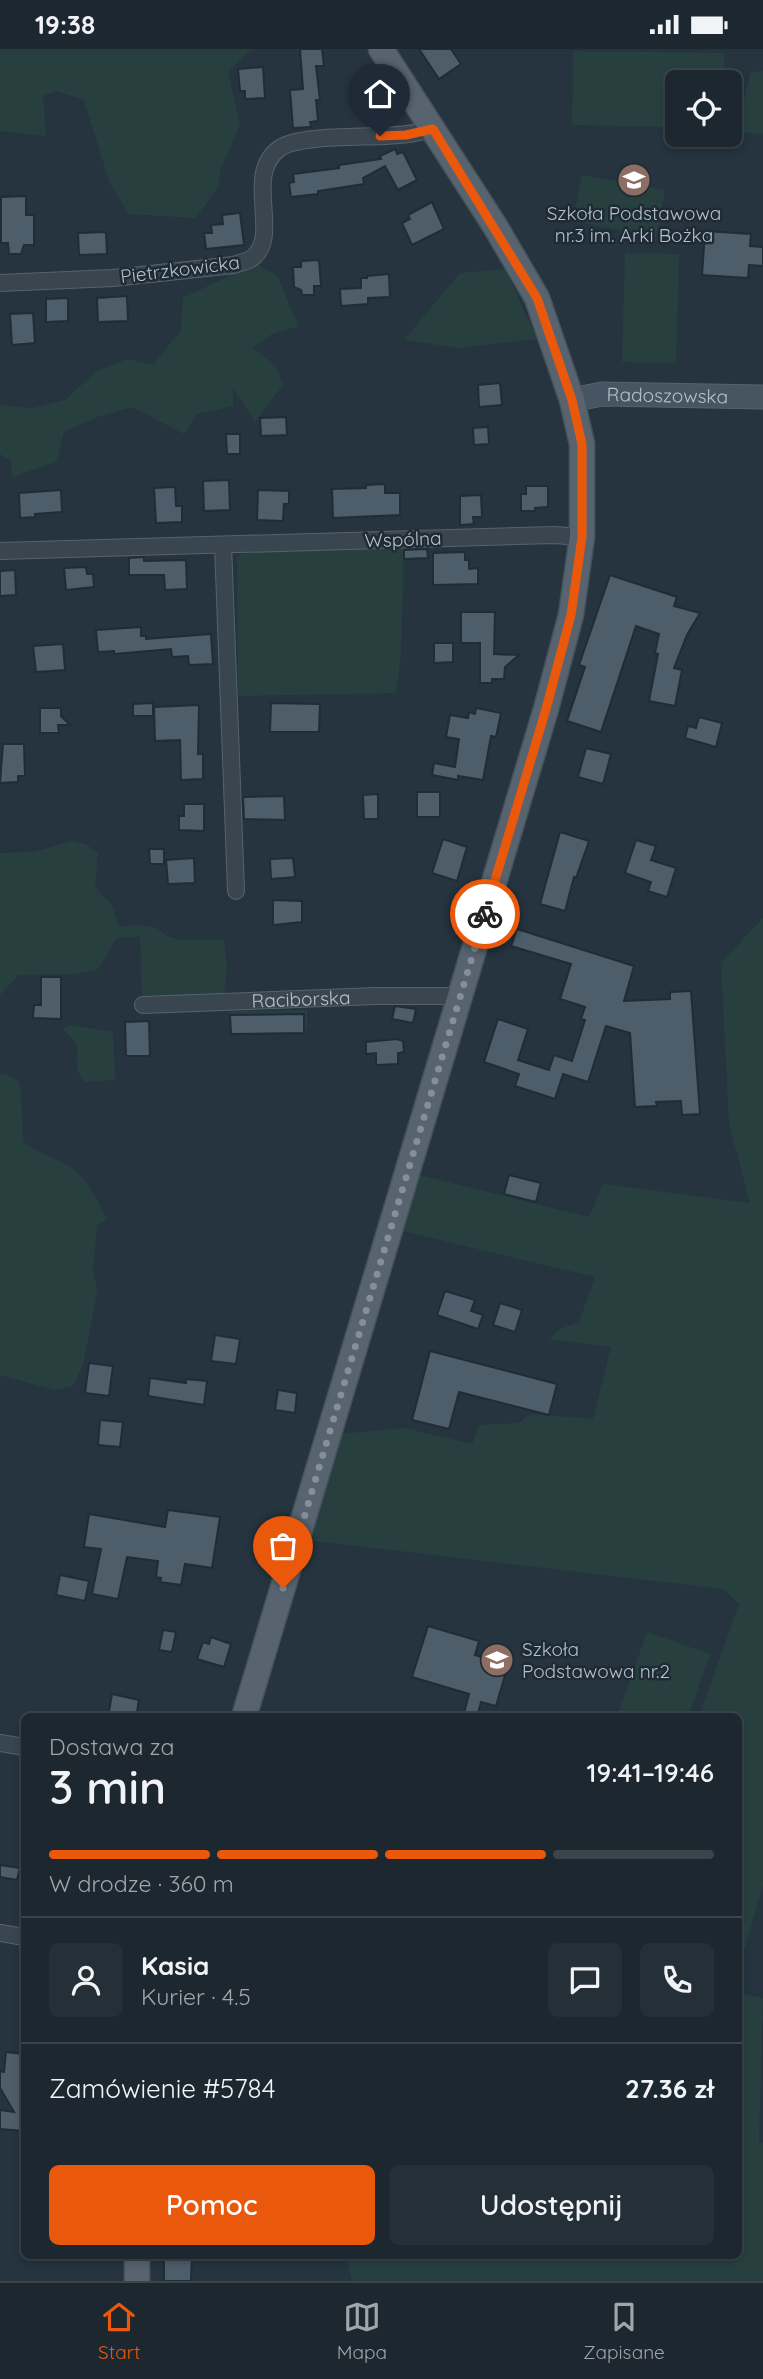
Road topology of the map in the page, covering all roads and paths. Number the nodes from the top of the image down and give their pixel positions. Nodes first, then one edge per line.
1 (381, 49) edge
2 (433, 129) junction
3 (0, 283) edge
4 (763, 397) edge
5 (572, 400) junction
6 (582, 537) junction
7 (223, 545) junction
8 (0, 551) edge
9 (236, 891) dead end
10 (460, 996) junction
11 (142, 1005) dead end
12 (245, 1713) edge
13 (0, 1742) edge
14 (21, 1746) edge
15 (0, 1933) edge
16 (21, 1936) edge
17 (137, 2259) edge
18 (137, 2281) edge

1 - 2 main road
2 - 3 street, Pietrzkowicka
2 - 5 main road
4 - 5 street, Radoszowska
5 - 6 main road
6 - 7 street, Wspólna
6 - 10 main road
7 - 8 street, Wspólna
7 - 9 street
10 - 11 street, Raciborska
10 - 12 main road
13 - 14 street
15 - 16 street
17 - 18 main road

